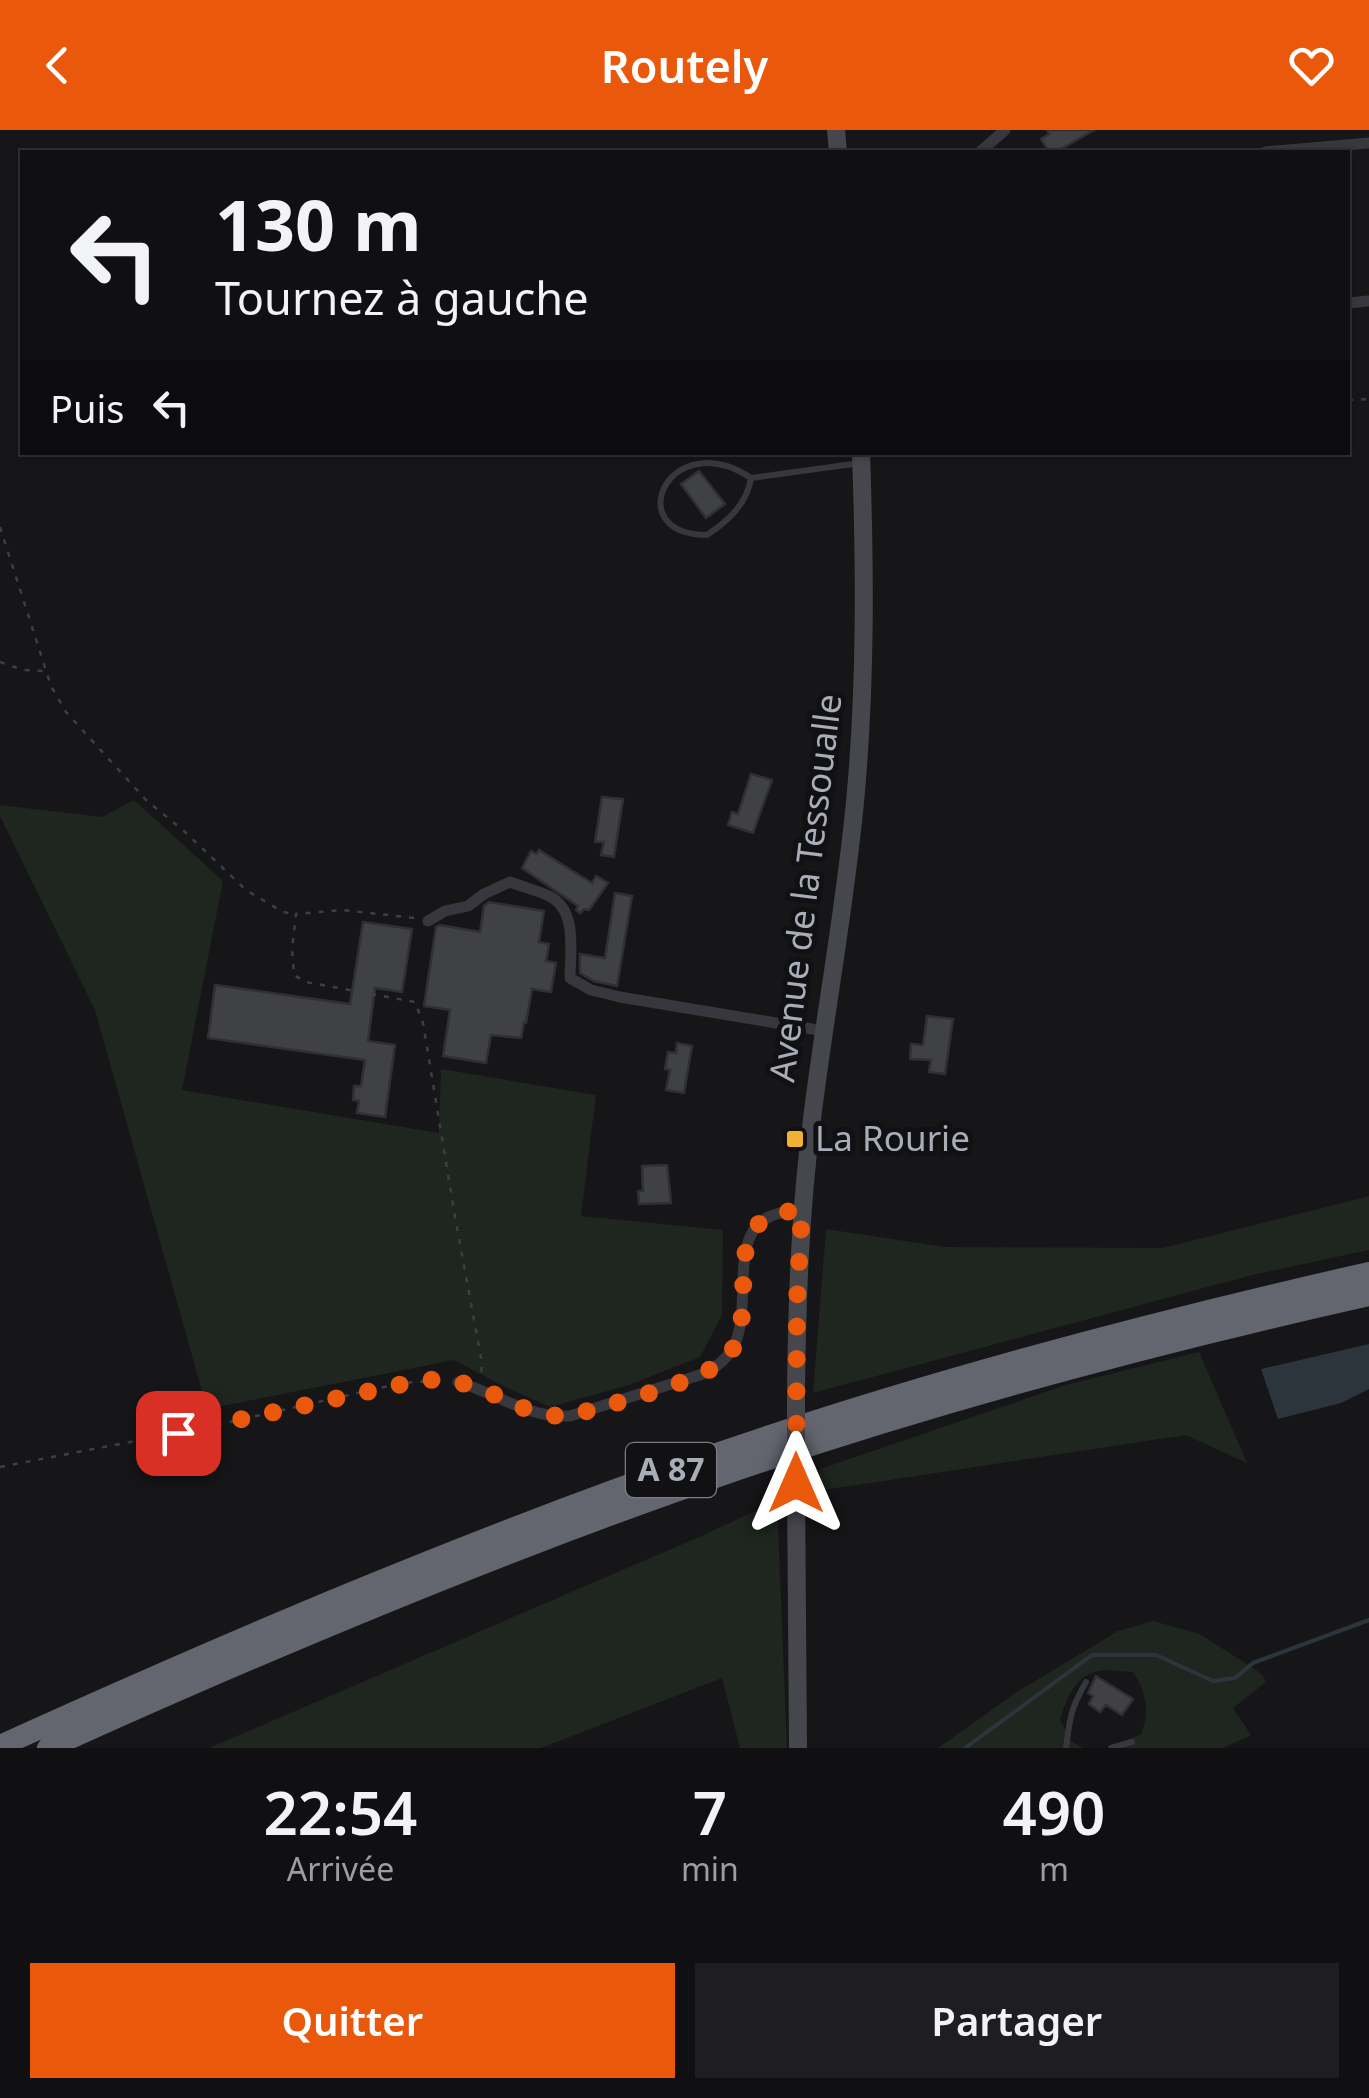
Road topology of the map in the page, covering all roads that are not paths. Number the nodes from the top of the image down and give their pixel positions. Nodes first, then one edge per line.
1 (1004, 130) edge
2 (1369, 143) edge
3 (982, 150) edge
4 (1288, 150) edge
5 (861, 457) edge
6 (750, 478) junction
7 (428, 922) road end
8 (824, 1031) junction
9 (802, 1211) junction
10 (1369, 1272) edge
11 (1369, 1295) edge
12 (458, 1382) road end
13 (1086, 1682) dead end
14 (1132, 1742) dead end
15 (0, 1746) edge
16 (48, 1748) edge
17 (798, 1748) edge
18 (1066, 1748) edge
19 (1111, 1748) edge

1 - 3 street
2 - 4 street
5 - 6 lane
5 - 8 main road, Avenue de la Tessoualle
6 - 6 lane
7 - 8 street
8 - 9 main road, Avenue de la Tessoualle
9 - 12 street
9 - 17 main road, Avenue de la Tessoualle, bridge
10 - 15 highway, A 87
11 - 16 highway, A 87
13 - 18 lane
14 - 19 lane

